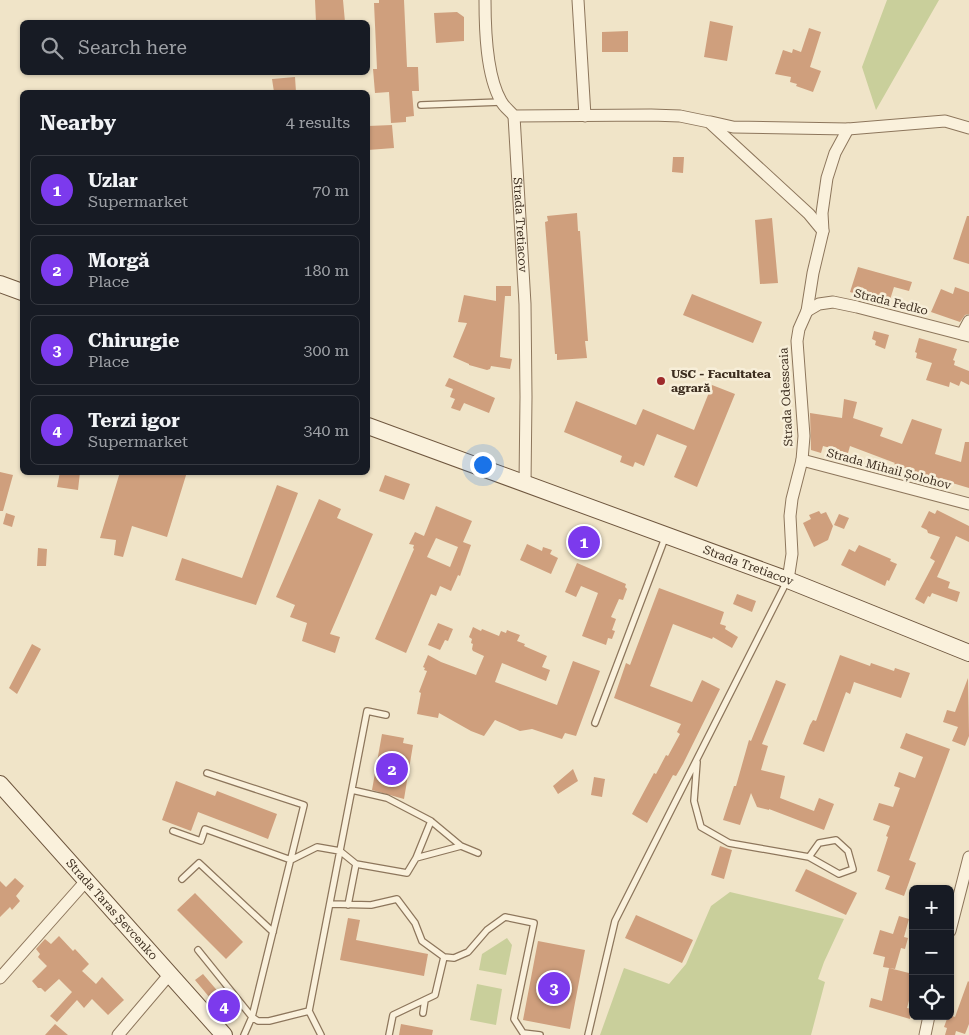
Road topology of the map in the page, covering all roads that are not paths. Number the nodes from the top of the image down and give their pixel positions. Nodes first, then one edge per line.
1 (485, 0) edge
2 (578, 0) edge
3 (501, 102) junction
4 (421, 105) dead end
5 (514, 116) junction
6 (585, 116) junction
7 (709, 122) junction
8 (969, 128) edge
9 (848, 129) junction
10 (823, 231) junction
11 (0, 284) edge
12 (20, 291) edge
13 (807, 311) junction
14 (969, 321) edge
15 (966, 335) edge
16 (370, 427) edge
17 (802, 460) junction
18 (525, 484) junction
19 (969, 504) edge
20 (666, 535) junction
21 (788, 580) junction
22 (969, 653) edge
23 (386, 715) dead end
24 (595, 723) dead end
25 (697, 758) junction
26 (207, 772) dead end
27 (0, 784) edge
28 (352, 790) junction
29 (431, 821) junction
30 (173, 830) dead end
31 (461, 846) junction
32 (340, 851) junction
33 (478, 853) dead end
34 (809, 857) junction
35 (969, 857) edge
36 (416, 858) junction
37 (291, 860) junction
38 (356, 864) junction
39 (182, 879) dead end
40 (86, 881) junction
41 (330, 904) junction
42 (348, 905) junction
43 (950, 930) edge
44 (273, 932) junction
45 (198, 950) dead end
46 (444, 957) junction
47 (169, 975) junction
48 (0, 978) edge
49 (425, 1000) junction
50 (309, 1011) junction
51 (423, 1013) dead end
52 (252, 1017) junction
53 (928, 1020) edge
54 (118, 1035) edge
55 (224, 1035) edge
56 (244, 1035) edge
57 (321, 1035) edge
58 (389, 1035) edge
59 (540, 1035) edge
60 (588, 1035) edge
61 (925, 1035) edge

1 - 3 street
2 - 6 street
3 - 4 lane
3 - 5 street
5 - 6 street
5 - 18 street, Strada Tretiacov
6 - 7 street
7 - 9 street
7 - 10 street
8 - 9 street
9 - 10 street, Strada Odesscaia
10 - 13 street, Strada Odesscaia
11 - 12 street
13 - 15 street, Strada Fedko
13 - 17 street, Strada Odesscaia
14 - 15 street
16 - 18 street, Strada Tretiacov
17 - 19 street, Strada Mihail Șolohov
17 - 21 street, Strada Odesscaia
18 - 20 street, Strada Tretiacov
20 - 21 street, Strada Tretiacov
20 - 24 lane
21 - 22 street, Strada Tretiacov
21 - 25 lane
23 - 28 lane
25 - 34 lane
25 - 60 lane
26 - 37 lane
27 - 40 street, Strada Taras Șevcenko
28 - 29 lane
28 - 32 lane
29 - 31 lane
29 - 36 lane
30 - 37 lane
31 - 33 lane
31 - 36 lane
32 - 37 lane
32 - 38 lane
32 - 41 lane
34 - 34 lane
35 - 43 street
36 - 38 lane
37 - 44 lane
38 - 42 lane
39 - 44 lane
40 - 47 street, Strada Taras Șevcenko
40 - 48 street
41 - 42 lane
41 - 50 lane
42 - 46 lane
44 - 52 lane
45 - 52 lane
46 - 49 lane
46 - 59 lane
47 - 54 street
47 - 55 street, Strada Taras Șevcenko
49 - 51 lane
49 - 58 lane
50 - 52 lane
50 - 57 lane
52 - 56 lane
53 - 61 street

